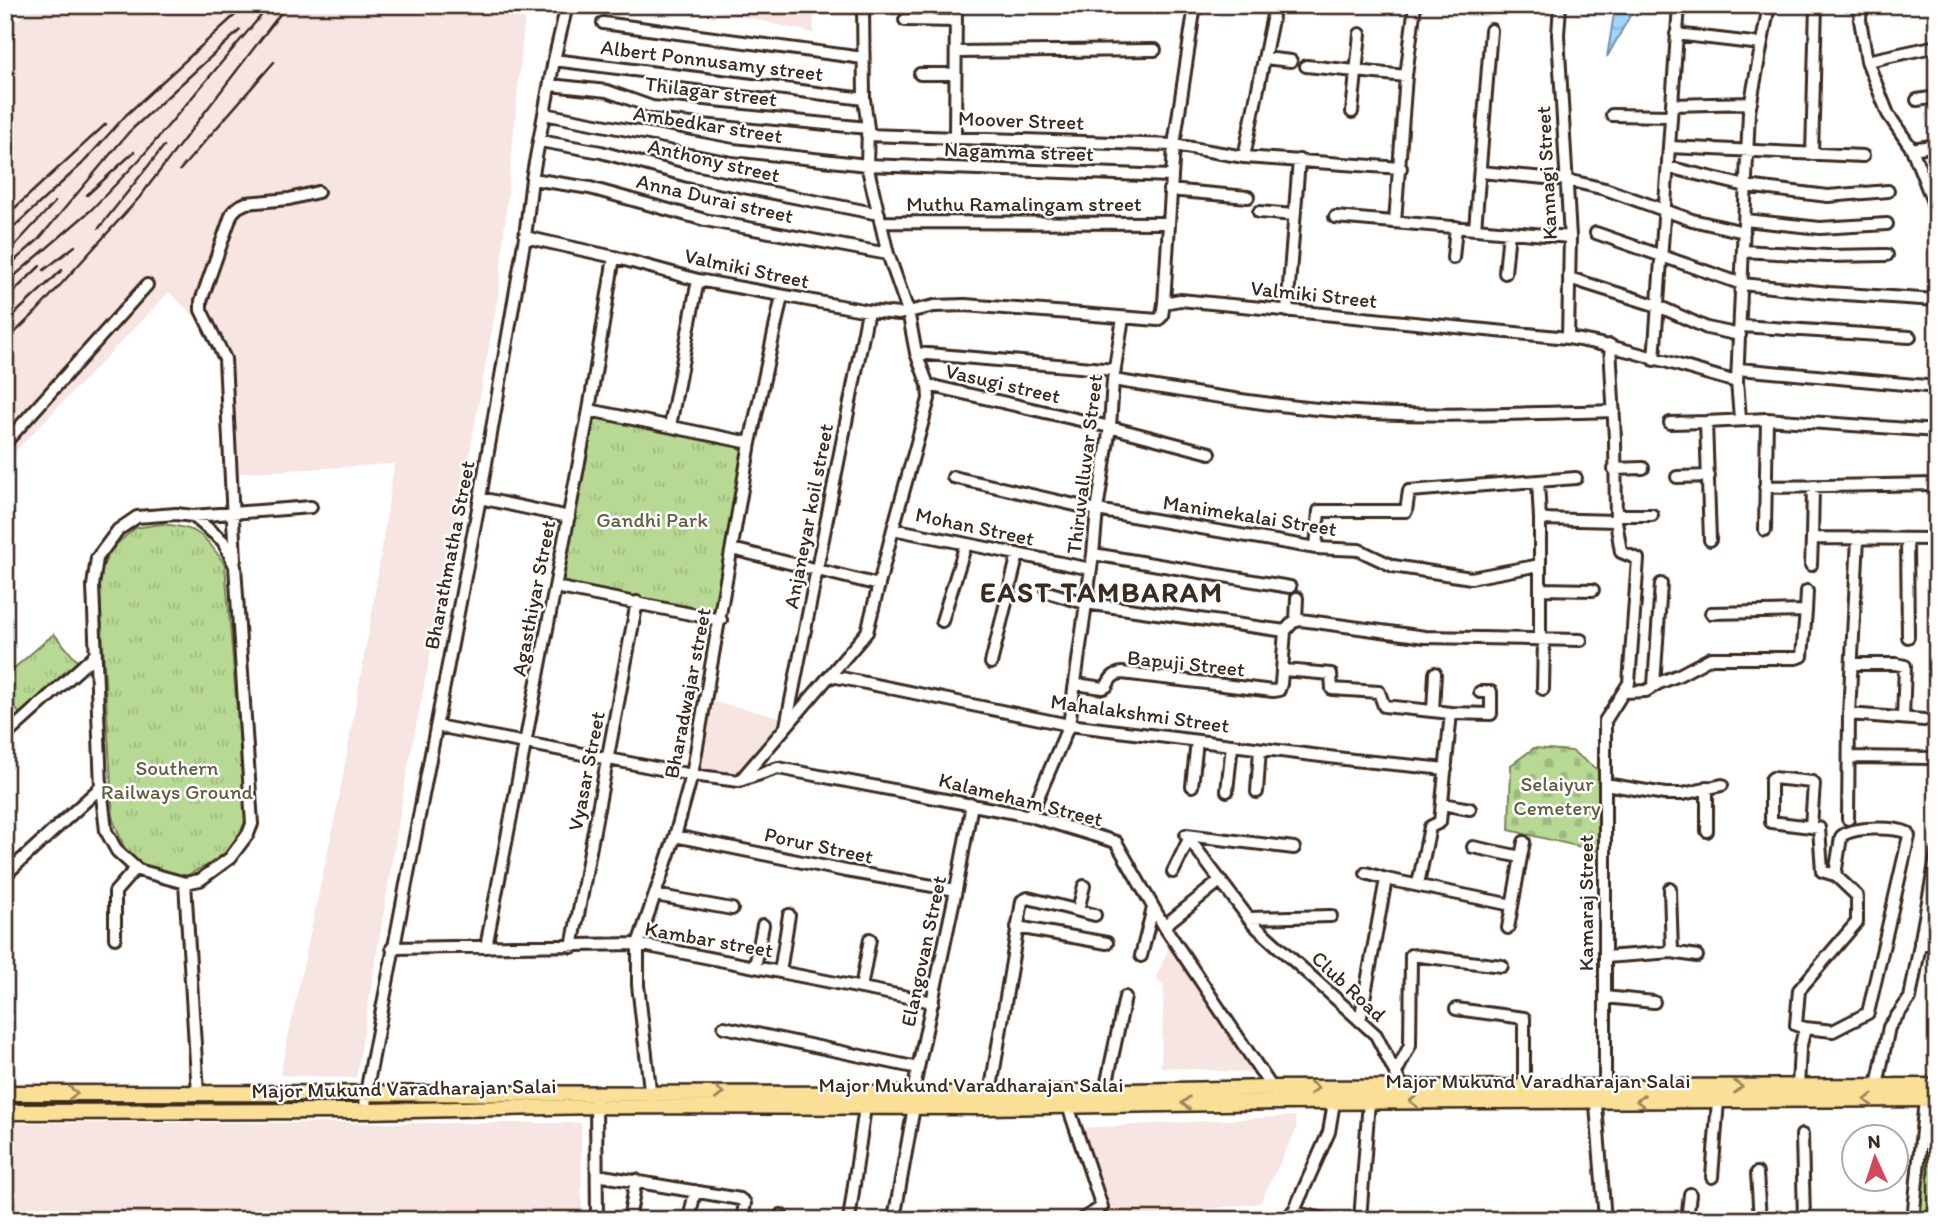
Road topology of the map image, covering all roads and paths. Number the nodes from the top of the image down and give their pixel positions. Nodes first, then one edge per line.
1 (567, 5) edge
2 (863, 5) edge
3 (956, 5) edge
4 (1195, 5) edge
5 (1275, 5) edge
6 (1415, 5) edge
7 (1560, 5) edge
8 (1679, 5) edge
9 (1769, 5) edge
10 (1816, 5) edge
11 (1861, 5) edge
12 (905, 20) dead end
13 (956, 21) junction
14 (603, 23) dead end
15 (1492, 30) dead end
16 (1360, 34) dead end
17 (1676, 34) junction
18 (1761, 44) junction
19 (1937, 46) edge
20 (1154, 50) dead end
21 (956, 52) junction
22 (863, 58) junction
23 (1264, 58) junction
24 (554, 60) junction
25 (1291, 61) dead end
26 (1867, 61) junction
27 (1306, 66) dead end
28 (1356, 71) junction
29 (920, 74) dead end
30 (956, 74) junction
31 (1406, 76) junction
32 (550, 85) junction
33 (1937, 97) edge
34 (864, 99) junction
35 (1917, 100) dead end
36 (1751, 103) junction
37 (1671, 111) junction
38 (1352, 113) dead end
39 (544, 114) junction
40 (1612, 115) dead end
41 (868, 132) junction
42 (955, 136) junction
43 (540, 141) junction
44 (1174, 145) junction
45 (1937, 145) edge
46 (1669, 147) junction
47 (1912, 149) junction
48 (1747, 151) junction
49 (1812, 154) junction
50 (1863, 156) dead end
51 (1244, 158) junction
52 (1299, 160) junction
53 (867, 166) junction
54 (1668, 167) junction
55 (1401, 168) junction
56 (1480, 172) junction
57 (1171, 176) junction
58 (533, 180) junction
59 (1567, 180) junction
60 (1746, 186) junction
61 (1169, 190) junction
62 (1888, 191) dead end
63 (318, 192) dead end
64 (1248, 197) dead end
65 (1935, 202) edge
66 (1665, 209) junction
67 (1259, 212) dead end
68 (1294, 215) junction
69 (1335, 217) dead end
70 (880, 218) junction
71 (1395, 222) junction
72 (1167, 223) junction
73 (1887, 224) dead end
74 (1744, 226) junction
75 (1456, 228) junction
76 (1475, 229) junction
77 (1937, 231) edge
78 (1509, 232) junction
79 (1596, 233) dead end
80 (525, 237) junction
81 (1570, 237) junction
82 (1743, 251) junction
83 (888, 254) junction
84 (1887, 255) dead end
85 (614, 257) junction
86 (1453, 258) dead end
87 (1661, 258) junction
88 (1505, 273) dead end
89 (1569, 278) junction
90 (698, 279) junction
91 (1742, 284) junction
92 (147, 285) dead end
93 (782, 296) junction
94 (1937, 299) edge
95 (1164, 303) junction
96 (1658, 306) junction
97 (868, 311) junction
98 (908, 311) junction
99 (1287, 311) junction
100 (1123, 318) junction
101 (1740, 331) junction
102 (1910, 337) dead end
103 (1568, 338) junction
104 (1610, 345) junction
105 (916, 353) junction
106 (1654, 360) junction
107 (1739, 369) junction
108 (1114, 375) junction
109 (1737, 382) junction
110 (928, 385) junction
111 (1937, 387) edge
112 (589, 410) junction
113 (1614, 411) junction
114 (1740, 418) junction
115 (1767, 419) junction
116 (1706, 422) junction
117 (1670, 424) dead end
118 (670, 426) junction
119 (1110, 427) junction
120 (1937, 431) edge
121 (5, 443) edge
122 (750, 443) junction
123 (1210, 453) dead end
124 (1643, 468) dead end
125 (1614, 469) junction
126 (1709, 476) junction
127 (953, 477) dead end
128 (1677, 477) dead end
129 (1576, 478) dead end
130 (1538, 481) junction
131 (1937, 484) edge
132 (1813, 486) junction
133 (1765, 487) junction
134 (480, 498) junction
135 (310, 507) dead end
136 (1097, 510) junction
137 (233, 512) junction
138 (1652, 515) dead end
139 (193, 516) junction
140 (569, 517) junction
141 (1616, 518) junction
142 (1540, 519) junction
143 (893, 529) junction
144 (1765, 530) dead end
145 (1812, 538) junction
146 (1858, 538) junction
147 (1907, 539) junction
148 (1937, 539) edge
149 (1710, 540) dead end
150 (966, 544) junction
151 (1316, 548) junction
152 (732, 549) junction
153 (1018, 554) junction
154 (1093, 554) junction
155 (1540, 565) junction
156 (1811, 565) dead end
157 (235, 566) junction
158 (1091, 569) junction
159 (817, 570) junction
160 (1661, 584) dead end
161 (879, 586) junction
162 (555, 587) junction
163 (1290, 587) dead end
164 (1540, 589) junction
165 (1593, 590) dead end
166 (1807, 591) dead end
167 (1047, 592) dead end
168 (1297, 598) dead end
169 (637, 602) junction
170 (1085, 603) junction
171 (1806, 611) junction
172 (1711, 612) dead end
173 (721, 620) junction
174 (1296, 620) junction
175 (942, 621) dead end
176 (1285, 631) junction
177 (1908, 637) dead end
178 (1542, 639) junction
179 (1581, 640) dead end
180 (96, 654) junction
181 (991, 663) dead end
182 (1852, 664) junction
183 (1284, 670) junction
184 (1435, 673) dead end
185 (74, 674) junction
186 (832, 676) junction
187 (1076, 684) junction
188 (1654, 685) junction
189 (98, 688) junction
190 (1543, 689) dead end
191 (1480, 692) dead end
192 (1624, 692) junction
193 (1433, 711) junction
194 (1451, 713) junction
195 (1849, 715) junction
196 (1903, 718) junction
197 (1924, 720) dead end
198 (1069, 725) junction
199 (437, 726) junction
200 (786, 729) junction
201 (5, 736) edge
202 (1197, 741) junction
203 (525, 743) junction
204 (1232, 745) junction
205 (1260, 749) junction
206 (1937, 755) edge
207 (1849, 757) junction
208 (609, 759) junction
209 (1446, 769) junction
210 (692, 775) junction
211 (739, 781) junction
212 (1605, 784) junction
213 (1722, 785) dead end
214 (101, 786) junction
215 (1192, 786) dead end
216 (1707, 787) junction
217 (1227, 791) dead end
218 (1257, 792) dead end
219 (972, 804) junction
220 (1442, 804) junction
221 (1470, 809) dead end
222 (1030, 816) junction
223 (1848, 819) dead end
224 (1811, 826) junction
225 (1707, 831) dead end
226 (675, 836) junction
227 (1187, 837) junction
228 (1524, 842) dead end
229 (1473, 847) dead end
230 (1294, 848) dead end
231 (1937, 853) edge
232 (1521, 857) junction
233 (136, 868) junction
234 (1173, 872) dead end
235 (1366, 873) dead end
236 (1835, 874) junction
237 (5, 876) edge
238 (1387, 879) junction
239 (1220, 881) junction
240 (185, 883) junction
241 (1418, 884) junction
242 (1084, 886) dead end
243 (1670, 889) dead end
244 (956, 890) junction
245 (655, 895) junction
246 (1932, 904) edge
247 (1512, 905) junction
248 (1153, 908) junction
249 (732, 909) dead end
250 (1078, 911) junction
251 (789, 915) dead end
252 (1095, 915) dead end
253 (1331, 915) dead end
254 (1251, 921) junction
255 (763, 925) dead end
256 (1164, 926) junction
257 (1017, 927) junction
258 (1508, 928) dead end
259 (115, 938) dead end
260 (870, 939) dead end
261 (1920, 942) junction
262 (1107, 943) dead end
263 (638, 944) junction
264 (1937, 946) edge
265 (486, 947) junction
266 (572, 947) junction
267 (392, 948) junction
268 (1672, 952) junction
269 (1141, 956) dead end
270 (1697, 956) dead end
271 (1605, 957) junction
272 (1502, 966) dead end
273 (755, 967) junction
274 (780, 972) junction
275 (861, 988) junction
276 (1125, 997) dead end
277 (1605, 997) junction
278 (933, 1002) junction
279 (1654, 1002) dead end
280 (1456, 1009) dead end
281 (1360, 1021) junction
282 (724, 1027) dead end
283 (1805, 1028) junction
284 (918, 1068) junction
285 (1396, 1073) junction
286 (1877, 1086) junction
287 (1937, 1086) edge
288 (1798, 1087) junction
289 (1271, 1088) junction
290 (1403, 1088) junction
291 (1524, 1088) junction
292 (1105, 1091) junction
293 (5, 1093) edge
294 (366, 1093) junction
295 (198, 1094) junction
296 (990, 1094) junction
297 (1600, 1095) junction
298 (596, 1099) junction
299 (1066, 1099) junction
300 (1931, 1099) edge
301 (651, 1100) junction
302 (866, 1100) junction
303 (1334, 1101) junction
304 (1369, 1101) junction
305 (1718, 1101) junction
306 (912, 1102) junction
307 (1282, 1102) junction
308 (365, 1111) junction
309 (5, 1112) edge
310 (1802, 1135) dead end
311 (1757, 1173) dead end
312 (597, 1175) junction
313 (1712, 1177) dead end
314 (636, 1180) junction
315 (695, 1191) junction
316 (1690, 1194) dead end
317 (1291, 1216) edge
318 (1604, 1218) edge
319 (894, 1219) edge
320 (597, 1220) edge
321 (629, 1220) edge
322 (689, 1220) edge
323 (743, 1220) edge
324 (849, 1220) edge
325 (1081, 1220) edge
326 (1328, 1220) edge
327 (1360, 1220) edge
328 (1636, 1220) edge
329 (1687, 1220) edge
330 (1760, 1220) edge
331 (1804, 1220) edge
332 (1913, 1220) edge

1 - 24 street, Bharathmatha Street
2 - 22 street
3 - 13 street
4 - 44 street
5 - 23 street
6 - 31 street
7 - 59 street, Kannagi Street
8 - 17 street
9 - 18 street
10 - 49 street
11 - 26 street
12 - 13 street
13 - 21 street
14 - 22 street
15 - 56 street
16 - 28 street
17 - 18 street
17 - 37 street
18 - 36 street
19 - 26 street
20 - 21 street
21 - 30 street
22 - 34 street
23 - 25 street
23 - 51 street
24 - 32 street, Bharathmatha Street
24 - 34 street, Albert Ponnusamy street
26 - 47 street
27 - 28 street
28 - 31 street
28 - 38 street
29 - 30 street
30 - 42 street
31 - 55 street
32 - 39 street, Bharathmatha Street
32 - 41 street, Thilagar street
33 - 35 street
34 - 41 street
36 - 37 street
36 - 48 street
37 - 40 street
37 - 46 street
39 - 43 street, Bharathmatha Street
39 - 53 street, Ambedkar street
41 - 42 street, Moover Street
41 - 53 street
42 - 44 street, Moover Street
43 - 58 street, Bharathmatha Street
43 - 70 street, Anthony street
44 - 51 street
44 - 57 street
45 - 47 street
46 - 48 street
46 - 54 street
47 - 65 street
48 - 49 street
48 - 60 street
49 - 50 street
51 - 52 street
52 - 55 street
52 - 68 street
53 - 57 street, Nagamma street
53 - 70 street
54 - 60 street
54 - 66 street
55 - 71 street
56 - 59 street
56 - 76 street
57 - 61 street
58 - 80 street, Bharathmatha Street
58 - 83 street, Anna Durai street
59 - 66 street
59 - 81 street, Kannagi Street
60 - 62 street
60 - 74 street
61 - 64 street
61 - 72 street
63 - 137 street
65 - 77 street
66 - 74 street
66 - 87 street
67 - 68 street
68 - 99 street
69 - 71 street
70 - 72 street, Muthu Ramalingam street
70 - 83 street
71 - 75 street
72 - 95 street
73 - 74 street
74 - 82 street
75 - 76 street
75 - 86 street
76 - 78 street
78 - 81 street
78 - 88 street
79 - 87 street
80 - 85 street, Valmiki Street
80 - 134 street, Bharathmatha Street
81 - 89 street, Kannagi Street
82 - 84 street
82 - 91 street
83 - 98 street
85 - 90 street, Valmiki Street
85 - 112 street, Agasthiyar Street
87 - 91 street
87 - 96 street
89 - 96 street
89 - 103 street, Kannagi Street
90 - 93 street, Valmiki Street
90 - 118 street
91 - 94 street
91 - 101 street
92 - 121 street
93 - 97 street, Valmiki Street
93 - 122 street, Bharadwajar street
95 - 99 street, Valmiki Street
95 - 100 street, Valmiki Street
96 - 101 street
96 - 106 street
97 - 98 street, Valmiki Street
97 - 159 street, Anjaneyar koil street
98 - 100 street, Valmiki Street
98 - 105 street
99 - 103 street, Valmiki Street
100 - 108 street, Thiruvalluvar Street
101 - 102 street
101 - 107 street
103 - 104 street, Valmiki Street
104 - 106 street, Valmiki Street
104 - 113 street, Kamaraj Street
105 - 108 street
105 - 110 street
106 - 109 street, Valmiki Street
107 - 109 street
107 - 111 street
108 - 113 street
108 - 119 street, Thiruvalluvar Street
109 - 114 street
110 - 119 street, Vasugi street
110 - 143 street
112 - 118 street
112 - 140 street, Agasthiyar Street
113 - 125 street, Kamaraj Street
114 - 115 street
114 - 116 street
115 - 120 street
115 - 133 street
116 - 117 street
116 - 126 street
118 - 122 street
119 - 123 street, Vasugi street
119 - 136 street, Thiruvalluvar Street
122 - 152 street, Bharadwajar street
124 - 125 street
125 - 141 street, Kamaraj Street
126 - 128 street
126 - 149 street
127 - 136 street, Manimekalai Street
129 - 130 street
130 - 142 street
130 - 151 street
131 - 132 street
132 - 133 street
132 - 145 street
133 - 144 street
134 - 140 street
134 - 199 street, Bharathmatha Street
135 - 137 street
136 - 151 street, Manimekalai Street
136 - 154 street, Thiruvalluvar Street
137 - 139 street
137 - 157 street
138 - 141 street
139 - 157 street
139 - 180 street
140 - 162 street, Agasthiyar Street
141 - 142 street
141 - 192 street, Kamaraj Street
142 - 155 street
143 - 150 street, Mohan Street
143 - 161 street
145 - 146 street
145 - 156 street
146 - 147 street
146 - 182 street
147 - 148 street
147 - 177 street
150 - 153 street, Mohan Street
150 - 175 street
151 - 155 street, Manimekalai Street
152 - 159 street
152 - 173 street, Bharadwajar street
153 - 158 street, Mohan Street
153 - 181 street
154 - 158 street, Thiruvalluvar Street
154 - 163 street
155 - 164 street
157 - 240 street
158 - 170 street, Thiruvalluvar Street
159 - 161 street
159 - 200 street, Anjaneyar koil street
160 - 188 street
161 - 186 street
162 - 169 street
162 - 203 street, Agasthiyar Street
164 - 165 street
164 - 178 street
166 - 171 street
167 - 170 street
168 - 174 street
169 - 173 street
169 - 208 street, Vyasar Street
170 - 176 street
170 - 187 street, Thiruvalluvar Street
171 - 172 street
171 - 188 street
173 - 210 street, Bharadwajar street
174 - 176 street
174 - 178 street
176 - 183 street
178 - 179 street
178 - 190 street
180 - 185 street
180 - 189 street
182 - 195 street
182 - 196 street
183 - 187 street, Bapuji Street
183 - 193 street
184 - 193 street
185 - 189 street
185 - 201 street
186 - 198 street, Mahalakshmi Street
186 - 200 street
187 - 198 street, Thiruvalluvar Street
188 - 192 street
189 - 214 street
191 - 194 street
192 - 212 street, Kamaraj Street
193 - 194 street
194 - 209 street
195 - 196 street
195 - 207 street
196 - 197 street
198 - 202 street, Mahalakshmi Street
198 - 222 street, Thiruvalluvar Street
199 - 203 street
199 - 267 street, Bharathmatha Street
200 - 211 street
202 - 204 street, Mahalakshmi Street
202 - 215 street
203 - 208 street
203 - 265 street, Agasthiyar Street
204 - 205 street, Mahalakshmi Street
204 - 217 street
205 - 209 street, Mahalakshmi Street
205 - 218 street
206 - 207 street
207 - 223 street
208 - 210 street
208 - 266 street, Vyasar Street
209 - 220 street
210 - 211 street
210 - 226 street, Bharadwajar street
211 - 219 street, Kalameham Street
212 - 216 street
212 - 271 street, Kamaraj Street
213 - 216 street
214 - 233 street
214 - 237 street
216 - 225 street
219 - 222 street, Kalameham Street
219 - 244 street, Elangovan Street
220 - 221 street
220 - 241 street
222 - 248 street, Kalameham Street
224 - 224 street
224 - 236 street
226 - 244 street, Porur Street
226 - 245 street, Bharadwajar street
227 - 230 street
227 - 234 street
227 - 239 street, Club Road
228 - 232 street
229 - 232 street
231 - 246 street
232 - 247 street
233 - 240 street
233 - 259 street
235 - 238 street
236 - 283 street
236 - 283 street
238 - 241 street
238 - 281 street
239 - 254 street, Club Road
239 - 256 street
240 - 295 street
241 - 247 street
242 - 250 street
243 - 268 street
244 - 278 street, Elangovan Street
245 - 249 street
245 - 263 street, Bharadwajar street
246 - 261 street
247 - 258 street
248 - 256 street, Kalameham Street
248 - 269 street
250 - 252 street
250 - 257 street
251 - 274 street
253 - 254 street
254 - 281 street, Club Road
255 - 273 street
256 - 289 street, Kalameham Street
257 - 262 street
257 - 296 street
260 - 275 street
261 - 264 street
261 - 286 street
263 - 266 street, Kambar street
263 - 273 street, Kambar street
263 - 301 street, Bharadwajar street
265 - 266 street, Kambar street
265 - 267 street, Kambar street
267 - 294 street, Bharathmatha Street
268 - 270 street
268 - 271 street
271 - 277 street, Kamaraj Street
272 - 285 street
273 - 274 street, Kambar street
274 - 275 street, Kambar street
275 - 278 street, Kambar street
276 - 292 street
277 - 279 street
277 - 297 street, Kamaraj Street
278 - 284 street, Elangovan Street
280 - 291 street
281 - 285 street, Club Road
282 - 284 street
283 - 288 street
284 - 306 street, Elangovan Street
285 - 290 street, Club Road
286 - 287 main road, Major Mukund Varadharajan Salai
286 - 288 main road, Major Mukund Varadharajan Salai
297 -> 288 main road, Major Mukund Varadharajan Salai
289 -> 290 main road, Major Mukund Varadharajan Salai
289 - 292 main road, Major Mukund Varadharajan Salai
289 - 307 street, Kalameham Street
290 - 291 main road, Major Mukund Varadharajan Salai
291 - 297 main road, Major Mukund Varadharajan Salai
292 - 299 main road, Major Mukund Varadharajan Salai
293 -> 295 main road
294 - 295 main road
294 - 298 main road
294 - 308 street, Bharathmatha Street
296 - 299 main road, Major Mukund Varadharajan Salai
296 - 306 main road, Major Mukund Varadharajan Salai
297 -> 304 main road, Major Mukund Varadharajan Salai
305 -> 297 main road, Major Mukund Varadharajan Salai
297 - 318 street, Kamaraj Street
298 - 301 main road, Major Mukund Varadharajan Salai
298 - 308 main road, Major Mukund Varadharajan Salai
298 - 312 street
299 - 306 main road, Major Mukund Varadharajan Salai
307 -> 299 main road, Major Mukund Varadharajan Salai
299 - 325 street
300 -> 305 main road, Major Mukund Varadharajan Salai
300 - 332 street
301 - 302 main road, Major Mukund Varadharajan Salai
302 - 306 main road, Major Mukund Varadharajan Salai
302 - 324 street
303 - 304 main road, Major Mukund Varadharajan Salai
303 - 307 main road, Major Mukund Varadharajan Salai
303 - 317 street
304 - 327 street
305 - 313 street
306 - 319 street, Elangovan Street
308 - 309 main road, Major Mukund Varadharajan Salai
310 - 331 street
311 - 330 street
312 - 314 street
312 - 320 street
314 - 315 street
314 - 321 street
315 - 322 street
315 - 323 street
316 - 329 street
317 - 326 street
318 - 328 street

